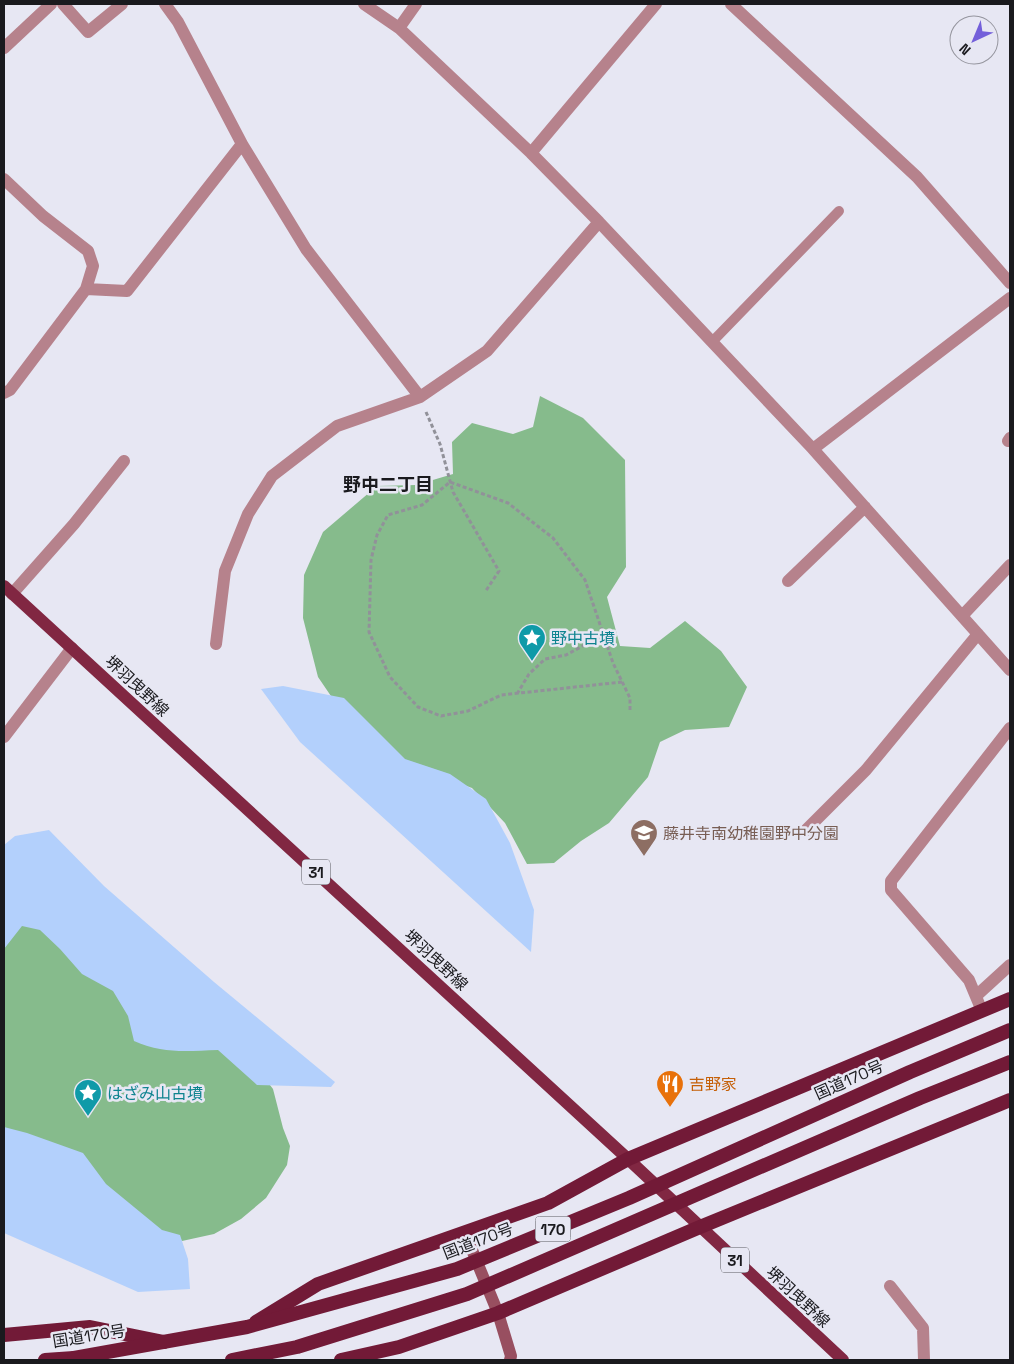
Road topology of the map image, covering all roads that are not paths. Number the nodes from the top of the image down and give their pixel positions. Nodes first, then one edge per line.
1 (51, 4) edge
2 (63, 4) edge
3 (122, 4) edge
4 (165, 4) edge
5 (364, 4) edge
6 (416, 4) edge
7 (656, 4) edge
8 (731, 4) edge
9 (399, 28) junction
10 (4, 48) edge
11 (242, 144) junction
12 (531, 153) junction
13 (4, 179) edge
14 (840, 211) dead end
15 (599, 222) junction
16 (1010, 283) edge
17 (86, 289) junction
18 (1010, 298) edge
19 (712, 342) junction
20 (4, 393) edge
21 (420, 397) junction
22 (812, 449) junction
23 (124, 461) dead end
24 (865, 507) junction
25 (1010, 565) edge
26 (788, 581) dead end
27 (8, 590) edge
28 (962, 616) junction
29 (978, 634) junction
30 (216, 644) dead end
31 (72, 648) junction
32 (1010, 670) edge
33 (1010, 728) edge
34 (4, 737) edge
35 (805, 831) dead end
36 (1010, 965) edge
37 (976, 996) junction
38 (1010, 999) edge
39 (982, 1011) junction
40 (1010, 1030) edge
41 (1010, 1062) edge
42 (1010, 1100) edge
43 (628, 1159) junction
44 (700, 1227) junction
45 (465, 1232) junction
46 (890, 1286) dead end
47 (498, 1313) junction
48 (4, 1334) edge
49 (45, 1360) edge
50 (232, 1360) edge
51 (341, 1360) edge
52 (510, 1360) edge
53 (843, 1360) edge
54 (924, 1360) edge

1 - 10 street
2 - 3 street
4 - 11 street
5 - 9 street
6 - 9 street
7 - 12 street
8 - 16 street
9 - 12 street
11 - 17 street
11 - 21 street
12 - 15 street
13 - 17 street
14 - 19 lane
15 - 19 street
15 - 21 street
17 - 20 street
18 - 22 street
19 - 22 street
21 - 30 street
22 - 24 street
23 - 27 street
24 - 26 street
24 - 28 street
25 - 28 street
27 - 31 main road, 堺羽曳野線 / 31
28 - 29 street
29 - 32 street
29 - 35 street
31 - 34 street
31 - 43 main road, 堺羽曳野線 / 31
33 - 37 street
36 - 37 street
37 - 39 street
38 - 39 highway
39 - 43 highway
40 - 49 highway, 国道170号 / 170, bridge
41 - 50 highway, 170, bridge
42 - 44 highway
43 - 44 main road, 堺羽曳野線 / 31
43 - 45 highway
44 - 47 highway
44 - 53 main road, 堺羽曳野線 / 31
45 - 47 main road
45 - 48 highway
46 - 54 street
47 - 51 highway
47 - 52 main road

